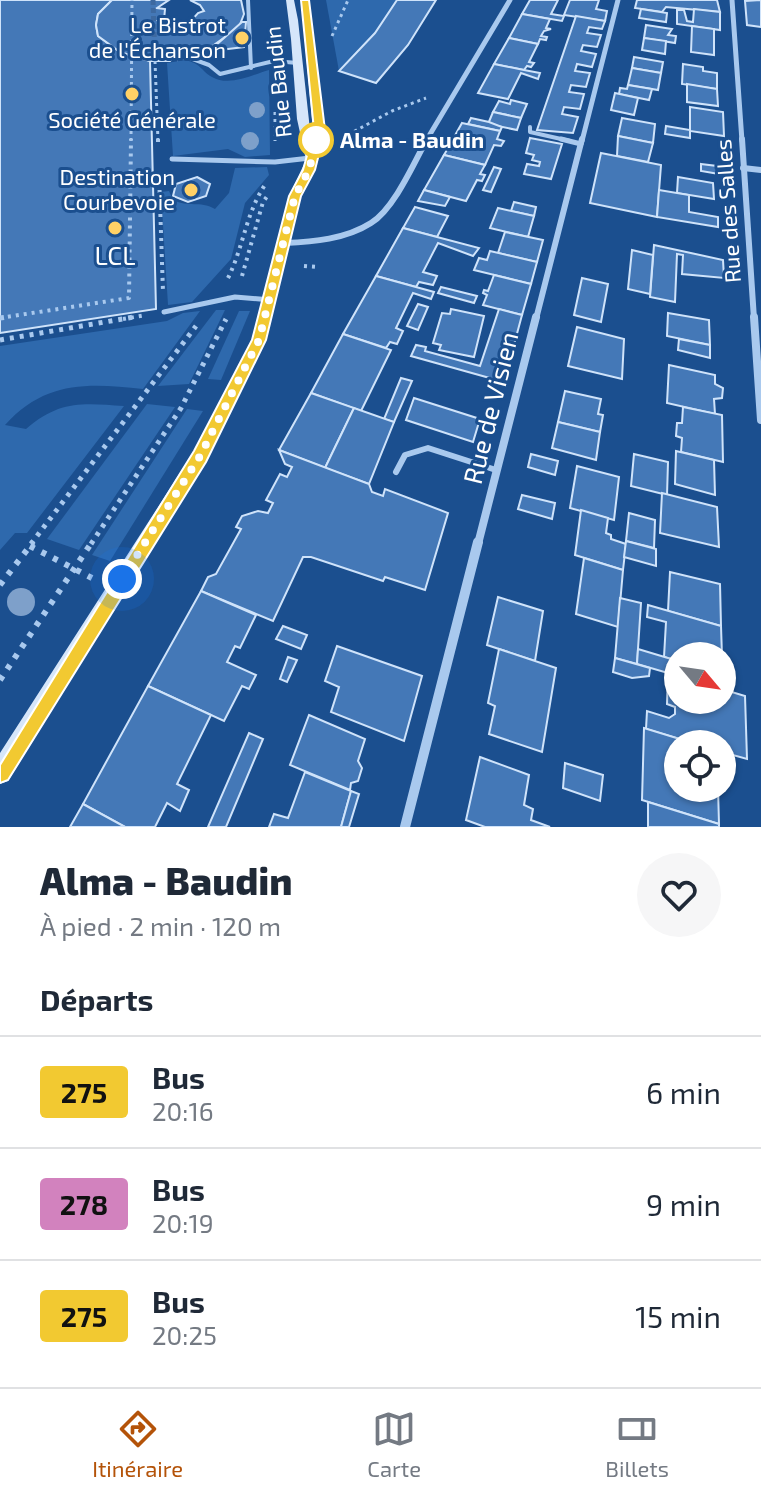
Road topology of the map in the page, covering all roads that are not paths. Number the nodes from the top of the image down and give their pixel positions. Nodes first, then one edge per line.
1 (248, 0) edge
2 (290, 0) edge
3 (305, 0) edge
4 (510, 0) edge
5 (618, 0) edge
6 (732, 0) edge
7 (190, 58) dead end
8 (298, 63) junction
9 (251, 68) junction
10 (530, 127) dead end
11 (581, 144) junction
12 (310, 158) junction
13 (172, 159) dead end
14 (743, 168) junction
15 (761, 170) edge
16 (285, 243) junction
17 (271, 300) junction
18 (164, 312) road end
19 (761, 420) edge
20 (496, 470) junction
21 (396, 472) dead end
22 (0, 773) edge
23 (405, 827) edge

1 - 9 lane
2 - 8 main road, Rue Baudin
3 - 12 main road, Rue Baudin
4 - 16 street
5 - 11 street, Rue de Visien
6 - 14 street, Rue des Salles
7 - 9 lane
8 - 9 lane
8 - 12 main road, Rue Baudin
10 - 11 lane
11 - 20 street, Rue de Visien
12 - 13 lane
12 - 16 main road, Rue Baudin
14 - 15 street
14 - 19 street, Rue des Salles
16 - 17 main road, Rue Baudin
17 - 18 lane
17 - 22 main road, Rue Baudin
20 - 21 lane
20 - 23 street, Rue de Visien

